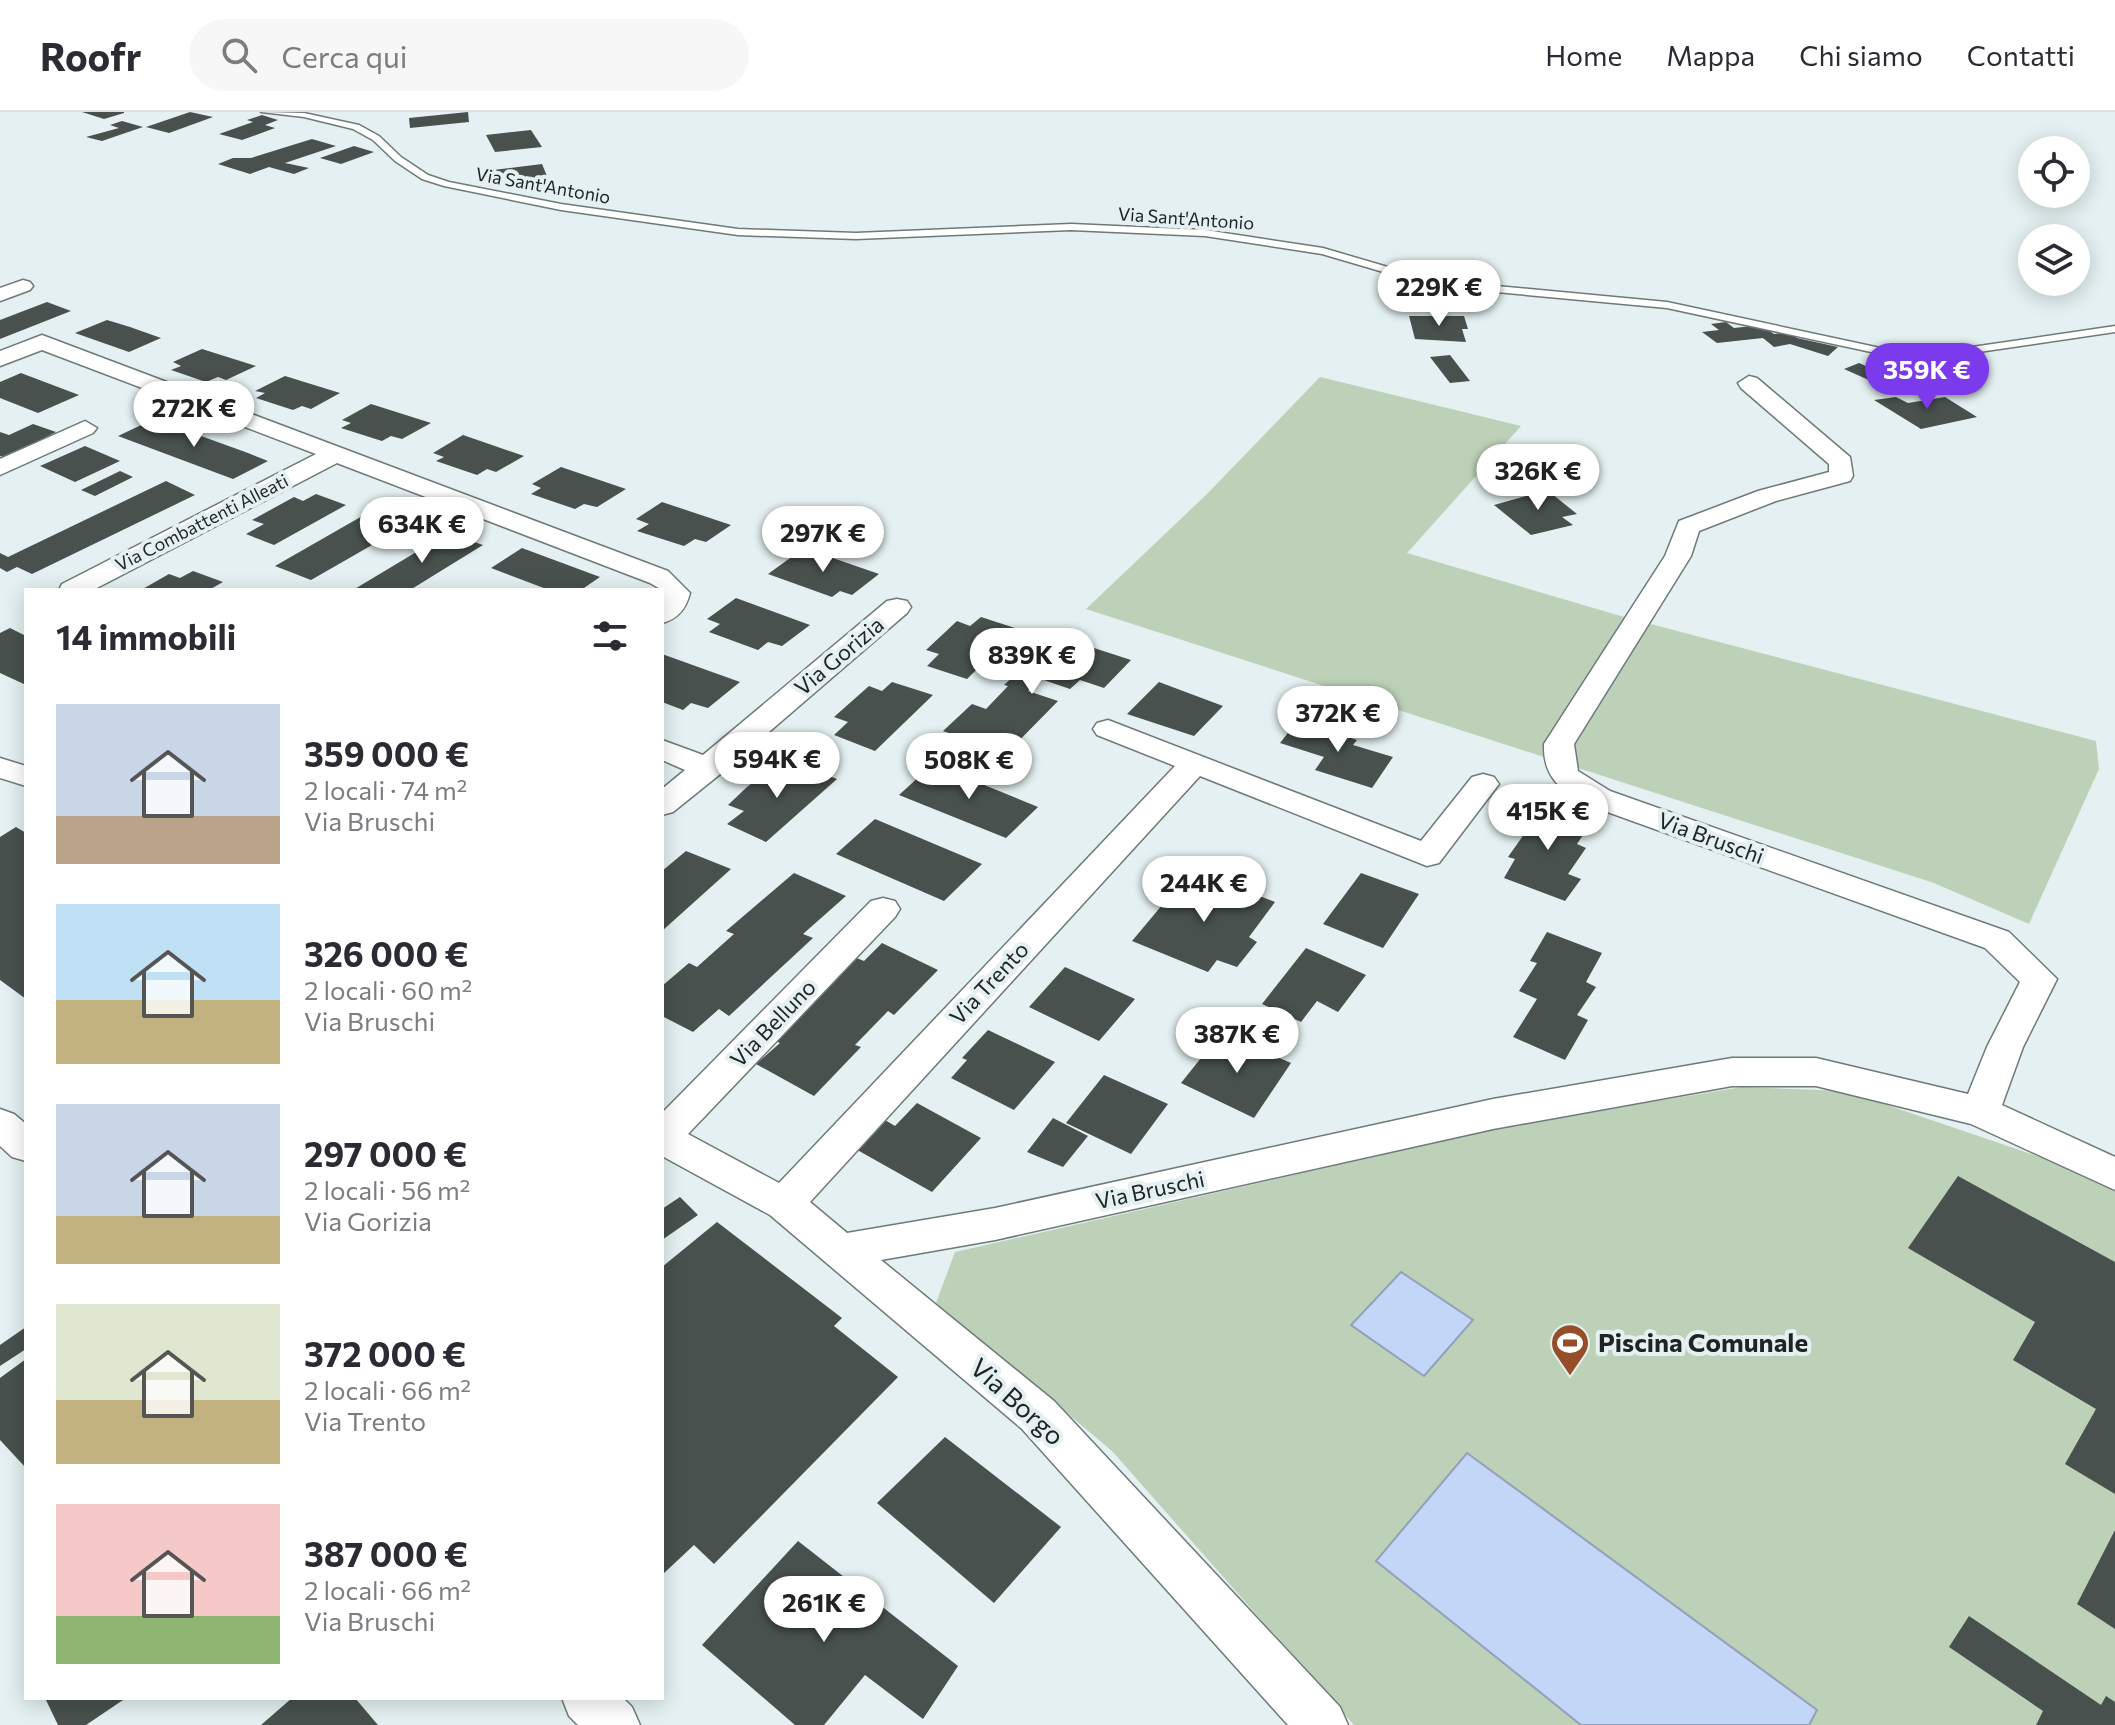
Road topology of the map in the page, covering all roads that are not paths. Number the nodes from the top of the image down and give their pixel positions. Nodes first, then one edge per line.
1 (265, 112) edge
2 (23, 286) dead end
3 (0, 295) edge
4 (2115, 329) edge
5 (0, 359) edge
6 (1749, 383) dead end
7 (85, 428) dead end
8 (333, 455) junction
9 (0, 468) edge
10 (76, 588) edge
11 (897, 607) dead end
12 (664, 613) edge
13 (1108, 729) dead end
14 (664, 750) edge
15 (1195, 763) junction
16 (0, 768) edge
17 (708, 768) junction
18 (24, 775) edge
19 (1483, 784) dead end
20 (664, 803) edge
21 (883, 909) dead end
22 (1980, 1112) junction
23 (0, 1124) edge
24 (664, 1135) edge
25 (664, 1138) edge
26 (24, 1144) edge
27 (2115, 1174) edge
28 (784, 1204) junction
29 (838, 1251) junction
30 (589, 1700) edge
31 (614, 1725) edge
32 (1322, 1725) edge

1 - 4 lane, Via Sant'Antonio
2 - 3 street
5 - 8 street
6 - 22 street, Via Bruschi
7 - 9 street
8 - 10 street, Via Combattenti Alleati
8 - 12 street
11 - 17 street, Via Gorizia
13 - 15 street
14 - 17 street
15 - 19 street
15 - 28 street, Via Trento
16 - 18 street
17 - 20 street, Via Gorizia
21 - 24 street, Via Belluno
22 - 27 street, Via Bruschi
22 - 29 street, Via Bruschi
23 - 26 street
25 - 28 street, Via Borgo
28 - 29 street, Via Borgo
29 - 32 street, Via Borgo
30 - 31 street

